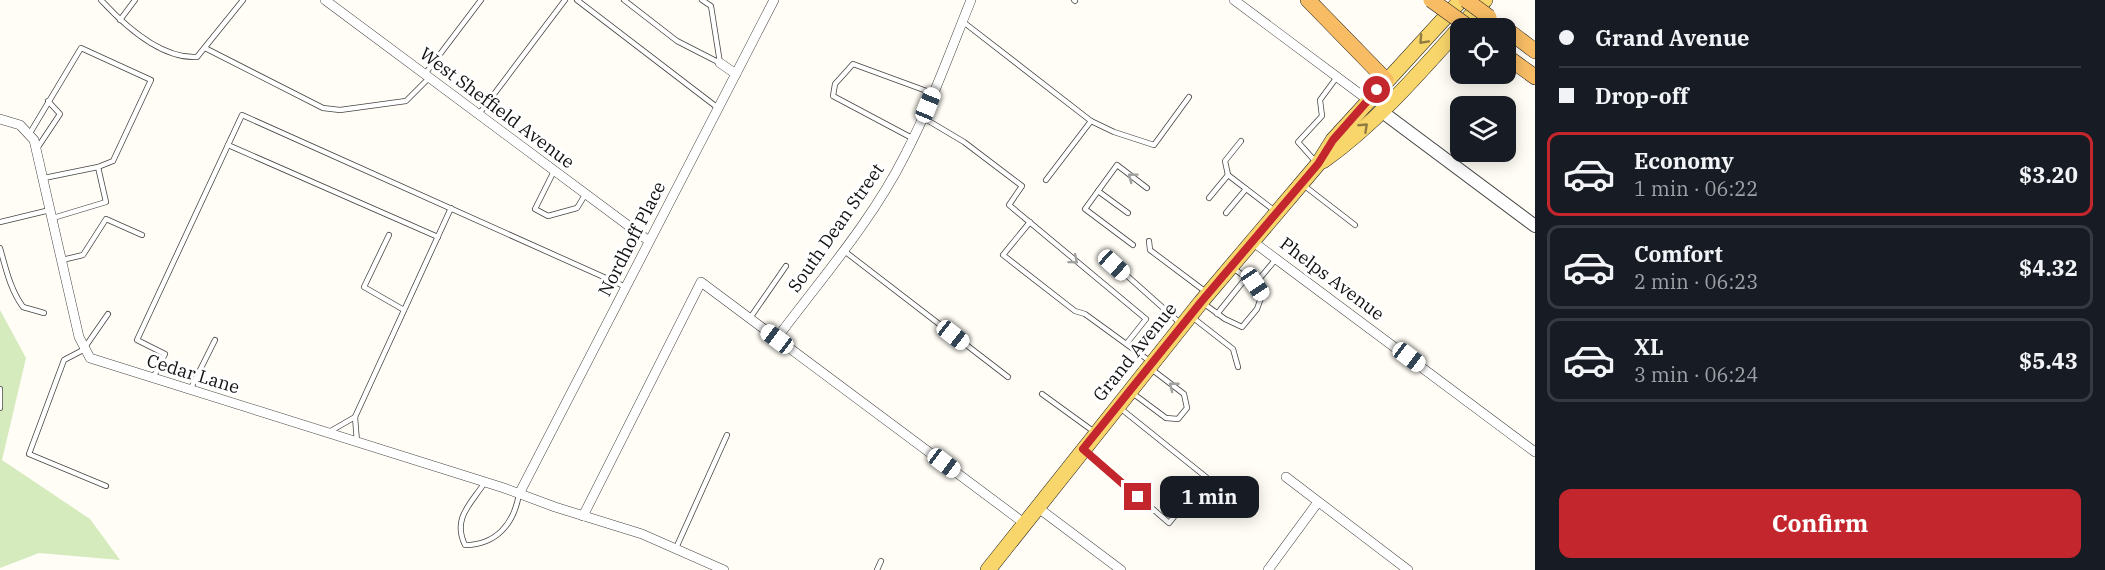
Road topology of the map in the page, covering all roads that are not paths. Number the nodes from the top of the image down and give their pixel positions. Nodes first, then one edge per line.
1 (101, 0) edge
2 (135, 0) edge
3 (243, 0) edge
4 (325, 0) edge
5 (481, 0) edge
6 (565, 0) edge
7 (577, 0) edge
8 (624, 0) edge
9 (702, 0) edge
10 (774, 0) edge
11 (971, 0) edge
12 (1234, 0) edge
13 (1308, 0) edge
14 (1431, 0) edge
15 (1461, 0) edge
16 (1466, 0) edge
17 (1485, 0) edge
18 (1456, 18) edge
19 (1490, 18) edge
20 (120, 20) junction
21 (962, 21) junction
22 (1516, 37) edge
23 (205, 48) junction
24 (1534, 50) edge
25 (720, 63) junction
26 (1516, 63) edge
27 (736, 74) junction
28 (427, 76) junction
29 (1337, 77) junction
30 (1535, 77) edge
31 (1386, 80) junction
32 (932, 93) junction
33 (1189, 97) dead end
34 (1368, 100) junction
35 (48, 101) junction
36 (718, 108) junction
37 (1381, 111) junction
38 (479, 114) junction
39 (922, 117) junction
40 (0, 119) edge
41 (1091, 120) junction
42 (30, 133) junction
43 (913, 138) junction
44 (1241, 141) dead end
45 (228, 145) junction
46 (37, 149) junction
47 (1318, 164) junction
48 (98, 167) junction
49 (554, 171) junction
50 (1228, 175) junction
51 (44, 178) junction
52 (1046, 180) dead end
53 (1301, 184) junction
54 (1147, 188) dead end
55 (1246, 189) junction
56 (1098, 191) junction
57 (585, 195) junction
58 (1209, 198) dead end
59 (451, 208) junction
60 (1277, 212) junction
61 (1128, 213) dead end
62 (1226, 213) dead end
63 (52, 214) junction
64 (0, 222) edge
65 (1030, 222) junction
66 (1355, 225) dead end
67 (1535, 226) edge
68 (142, 235) dead end
69 (389, 235) dead end
70 (438, 237) junction
71 (1149, 241) dead end
72 (1252, 241) junction
73 (649, 242) junction
74 (1133, 245) dead end
75 (0, 248) edge
76 (843, 250) junction
77 (1276, 259) junction
78 (62, 260) junction
79 (1114, 265) dead end
80 (786, 266) dead end
81 (1231, 266) junction
82 (1246, 278) junction
83 (1255, 284) junction
84 (626, 286) junction
85 (1232, 295) junction
86 (1204, 298) junction
87 (1238, 300) dead end
88 (1248, 308) dead end
89 (404, 310) junction
90 (1255, 312) junction
91 (44, 313) dead end
92 (1217, 314) junction
93 (108, 315) dead end
94 (750, 318) junction
95 (1186, 320) junction
96 (777, 339) junction
97 (215, 340) dead end
98 (1127, 343) junction
99 (84, 350) junction
100 (1150, 365) junction
101 (1238, 367) dead end
102 (1008, 377) dead end
103 (153, 379) junction
104 (0, 389) edge
105 (190, 390) junction
106 (1129, 391) junction
107 (1042, 394) dead end
108 (1117, 405) junction
109 (0, 408) edge
110 (356, 417) junction
111 (328, 433) junction
112 (1096, 433) junction
113 (727, 435) dead end
114 (357, 442) junction
115 (1083, 449) junction
116 (1535, 452) edge
117 (1286, 477) dead end
118 (485, 482) junction
119 (106, 486) dead end
120 (519, 494) junction
121 (1318, 502) junction
122 (1036, 507) junction
123 (583, 516) junction
124 (1024, 523) junction
125 (676, 548) junction
126 (881, 561) dead end
127 (724, 570) edge
128 (877, 570) edge
129 (988, 570) edge
130 (1121, 570) edge
131 (1268, 570) edge
132 (1408, 570) edge

1 - 20 lane
2 - 20 lane
3 - 23 lane
4 - 28 street, West Sheffield Avenue
5 - 28 lane
6 - 38 lane
7 - 36 lane
8 - 25 lane
9 - 25 lane
10 - 27 street, Nordhoff Place
11 - 21 street, South Dean Street
12 - 29 street
13 - 31 highway
14 - 18 highway, bridge
15 -> 31 main road, Grand Avenue
16 - 19 highway, bridge
17 - 37 main road, Grand Avenue
20 - 23 lane
21 - 32 street, South Dean Street
21 - 41 lane
22 - 24 highway
23 - 28 lane
25 - 27 street
26 - 30 highway
27 - 36 street, Nordhoff Place
28 - 38 street, West Sheffield Avenue
29 - 34 street
29 - 47 lane
31 - 34 main road, Grand Avenue
32 - 39 street, South Dean Street
32 - 43 lane
33 - 41 lane
34 - 47 main road, Grand Avenue
35 - 42 lane
35 - 46 lane
35 - 48 lane
36 - 73 street, Nordhoff Place
47 -> 37 main road, Grand Avenue
37 - 67 street
38 - 49 street, West Sheffield Avenue
39 - 43 street, South Dean Street
39 - 65 lane
40 - 42 street
41 - 52 lane
42 - 46 street
43 - 76 street, South Dean Street
44 - 50 lane
45 - 59 lane
45 - 70 lane
45 - 103 lane
46 - 51 street
47 - 53 main road, Grand Avenue
48 - 51 lane
48 - 63 lane
49 - 57 street, West Sheffield Avenue
49 - 57 lane
50 - 55 lane
50 - 58 lane
51 - 63 street
53 - 60 main road, Grand Avenue
53 - 66 lane
54 -> 56 lane
55 - 60 lane
55 - 62 lane
56 - 61 lane
56 - 74 lane
57 - 73 street, West Sheffield Avenue
59 - 70 lane
59 - 84 lane
60 - 72 main road, Grand Avenue
63 - 64 lane
63 - 78 street
65 -> 98 lane
65 - 98 lane
68 - 78 lane
69 - 89 lane
70 - 89 lane
71 - 86 lane
72 - 77 street, Phelps Avenue
72 - 81 main road, Grand Avenue
73 - 84 street, Nordhoff Place
75 - 91 lane
76 - 96 street, South Dean Street
76 - 102 lane
77 - 83 lane
77 - 116 street, Phelps Avenue
78 - 99 street
79 - 95 lane
80 - 94 lane
81 - 82 lane
81 - 86 main road, Grand Avenue
82 - 83 lane
82 - 85 lane
83 - 90 lane
84 - 120 street, Nordhoff Place
85 - 87 lane
85 - 92 lane
86 - 92 lane
86 - 95 main road, Grand Avenue
88 - 90 lane
89 - 110 lane
90 - 92 lane
93 - 99 lane
94 - 96 street
94 - 123 street
95 - 100 main road, Grand Avenue
95 - 101 lane
96 - 124 street
97 - 105 lane
98 - 100 lane
99 - 103 street, Cedar Lane
99 - 119 lane
100 - 106 main road, Grand Avenue
106 -> 100 lane
103 - 105 street, Cedar Lane
104 - 109 lane
105 - 111 street, Cedar Lane
106 - 108 main road, Grand Avenue
107 - 112 lane
108 - 112 main road, Grand Avenue
108 - 115 lane
110 - 111 lane
110 - 114 lane
111 - 114 street, Cedar Lane
112 - 115 main road, Grand Avenue
113 - 125 lane
114 - 118 street, Cedar Lane
115 - 122 main road, Grand Avenue
117 - 121 street
118 - 120 street, Cedar Lane
118 - 120 lane
120 - 123 street, Cedar Lane
121 - 131 street
121 - 132 street
122 - 124 main road, Grand Avenue
122 - 130 street
123 - 125 street, Cedar Lane
124 - 129 main road, Grand Avenue
125 - 127 street, Cedar Lane
126 - 128 lane

